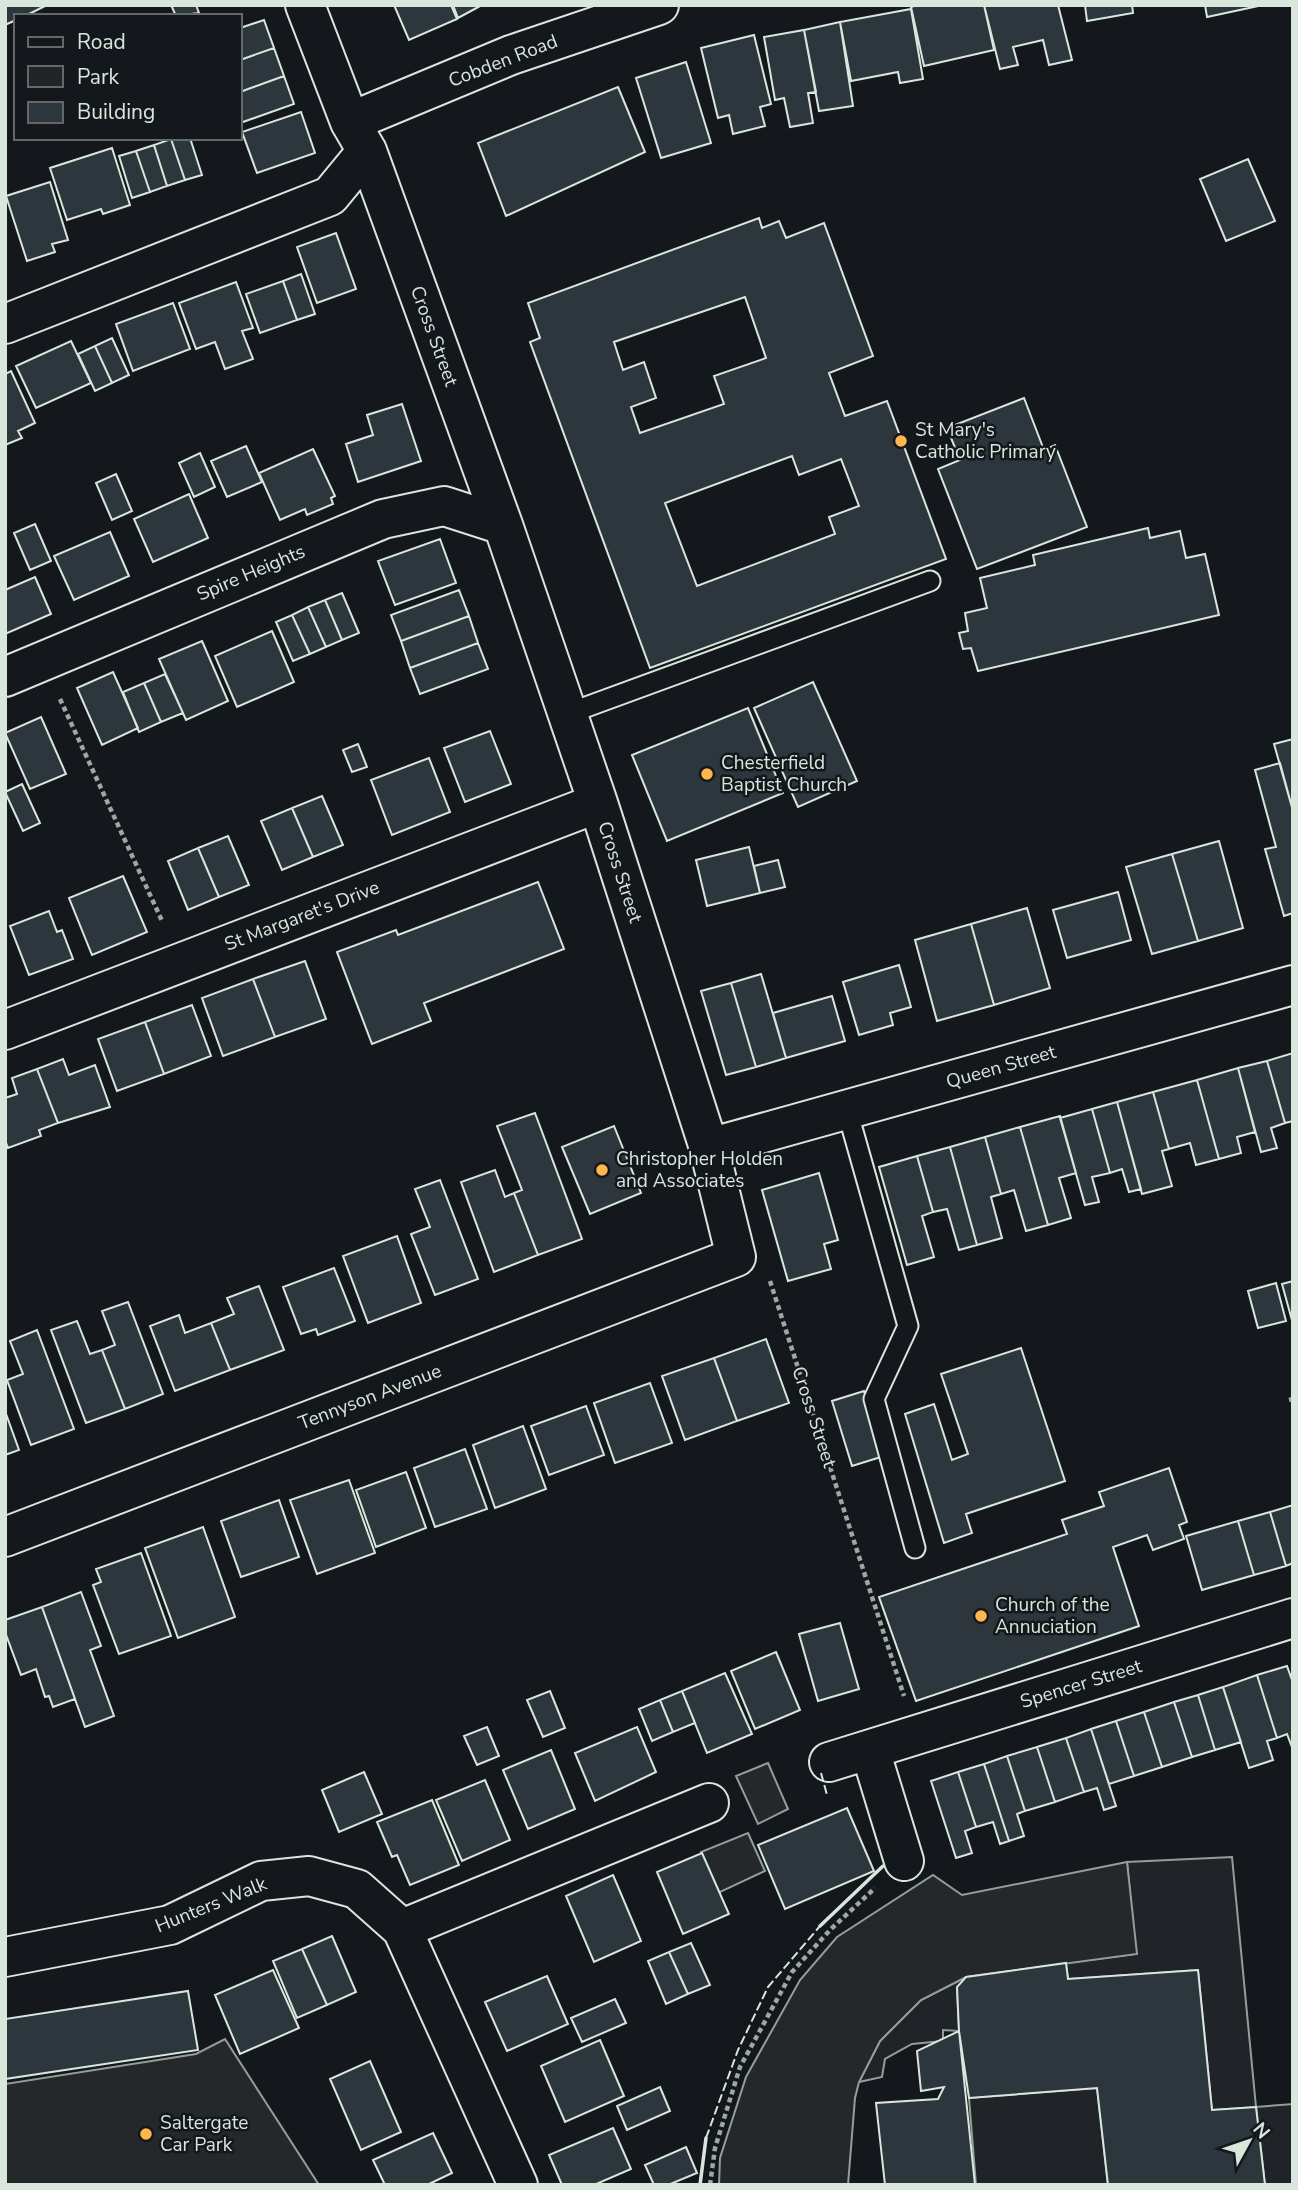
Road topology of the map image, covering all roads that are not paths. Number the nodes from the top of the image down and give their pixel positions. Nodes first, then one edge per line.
1 (305, 5) edge
2 (659, 5) edge
3 (358, 136) junction
4 (5, 324) edge
5 (503, 525) junction
6 (930, 581) dead end
7 (5, 677) edge
8 (567, 714) junction
9 (598, 803) junction
10 (1293, 985) edge
11 (5, 1030) edge
12 (847, 1110) junction
13 (709, 1148) junction
14 (736, 1257) joint
15 (5, 1537) edge
16 (915, 1548) dead end
17 (1293, 1618) edge
18 (870, 1750) junction
19 (829, 1762) dead end
20 (709, 1802) dead end
21 (904, 1861) road end
22 (402, 1929) junction
23 (5, 1957) edge
24 (518, 2185) edge

1 - 3 street, Cross Street
2 - 3 street, Cobden Road
3 - 4 street
3 - 5 street, Cross Street
5 - 7 street, Spire Heights
5 - 8 street, Cross Street
6 - 8 lane
8 - 9 street, Cross Street
9 - 11 street, St Margaret's Drive
9 - 13 street, Cross Street
10 - 12 street, Queen Street
12 - 13 street, Queen Street
12 - 16 lane
13 - 14 street, Cross Street
14 - 15 street, Tennyson Avenue
17 - 18 street, Spencer Street
18 - 19 street, Spencer Street
18 - 21 street
20 - 22 street
22 - 23 street, Hunters Walk
22 - 24 street, Hunters Walk

